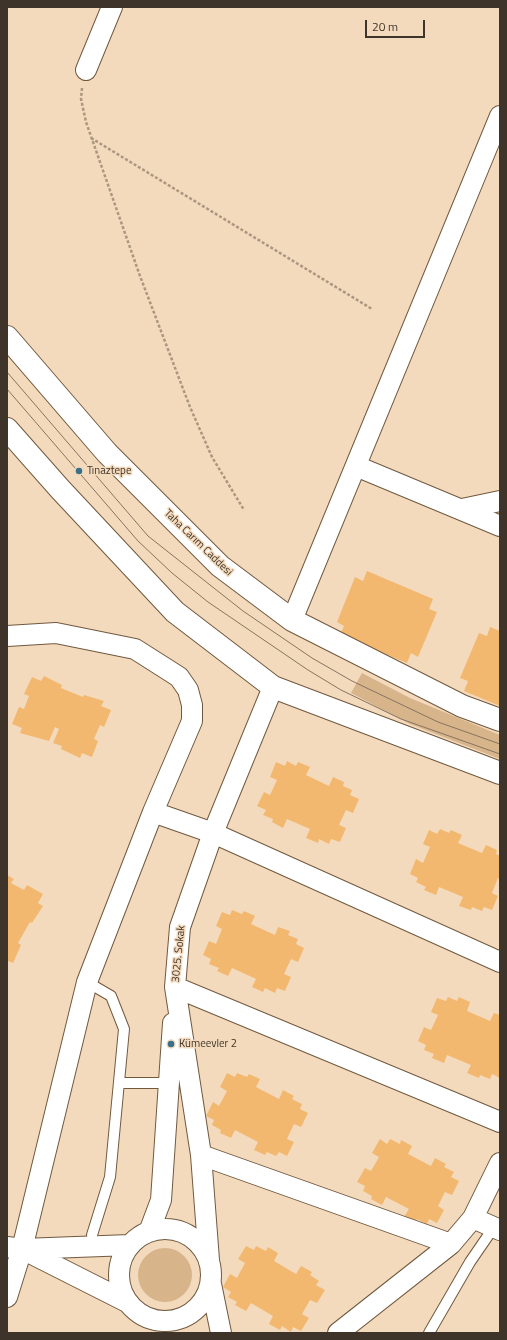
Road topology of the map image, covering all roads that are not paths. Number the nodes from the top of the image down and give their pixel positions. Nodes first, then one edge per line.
1 (112, 7) edge
2 (86, 70) road end
3 (500, 116) edge
4 (7, 337) edge
5 (7, 428) edge
6 (356, 466) junction
7 (500, 501) edge
8 (462, 509) junction
9 (500, 526) edge
10 (292, 620) junction
11 (7, 636) edge
12 (273, 687) junction
13 (500, 720) edge
14 (500, 773) edge
15 (154, 812) junction
16 (213, 833) junction
17 (500, 962) edge
18 (87, 982) junction
19 (175, 987) junction
20 (169, 1083) junction
21 (119, 1084) junction
22 (500, 1122) edge
23 (201, 1155) junction
24 (500, 1163) edge
25 (473, 1218) junction
26 (497, 1229) edge
27 (150, 1232) junction
28 (92, 1235) dead end
29 (451, 1244) junction
30 (130, 1245) junction
31 (15, 1248) edge
32 (209, 1260) junction
33 (211, 1284) junction
34 (7, 1297) edge
35 (127, 1302) junction
36 (145, 1317) junction
37 (159, 1333) edge
38 (221, 1333) edge
39 (338, 1333) edge
40 (429, 1333) edge

1 - 2 street
3 - 6 street
4 - 10 main road, Taha Carım Caddesi
5 - 12 main road
6 - 8 street
6 - 10 street
7 - 8 street
8 - 9 street
10 - 13 main road, Taha Carım Caddesi
11 - 15 street
12 - 14 main road
12 - 16 street, 3025. Sokak
15 - 16 street
15 - 18 street
16 - 17 street
16 - 19 street, 3025. Sokak
18 - 21 lane
18 - 31 street
19 - 20 street
19 - 22 street
19 - 23 street, 3025. Sokak
20 - 21 lane
20 - 27 street
21 - 28 lane
23 - 29 street
23 - 32 street, 3025. Sokak
24 - 25 street
25 - 26 street
25 - 29 street
26 - 40 lane
27 - 30 street
27 - 32 street
29 - 39 street
30 - 31 street
30 - 35 street
31 - 34 street
31 - 35 street
32 - 33 street
33 - 36 street
33 - 38 street
35 - 36 street
36 - 37 street

